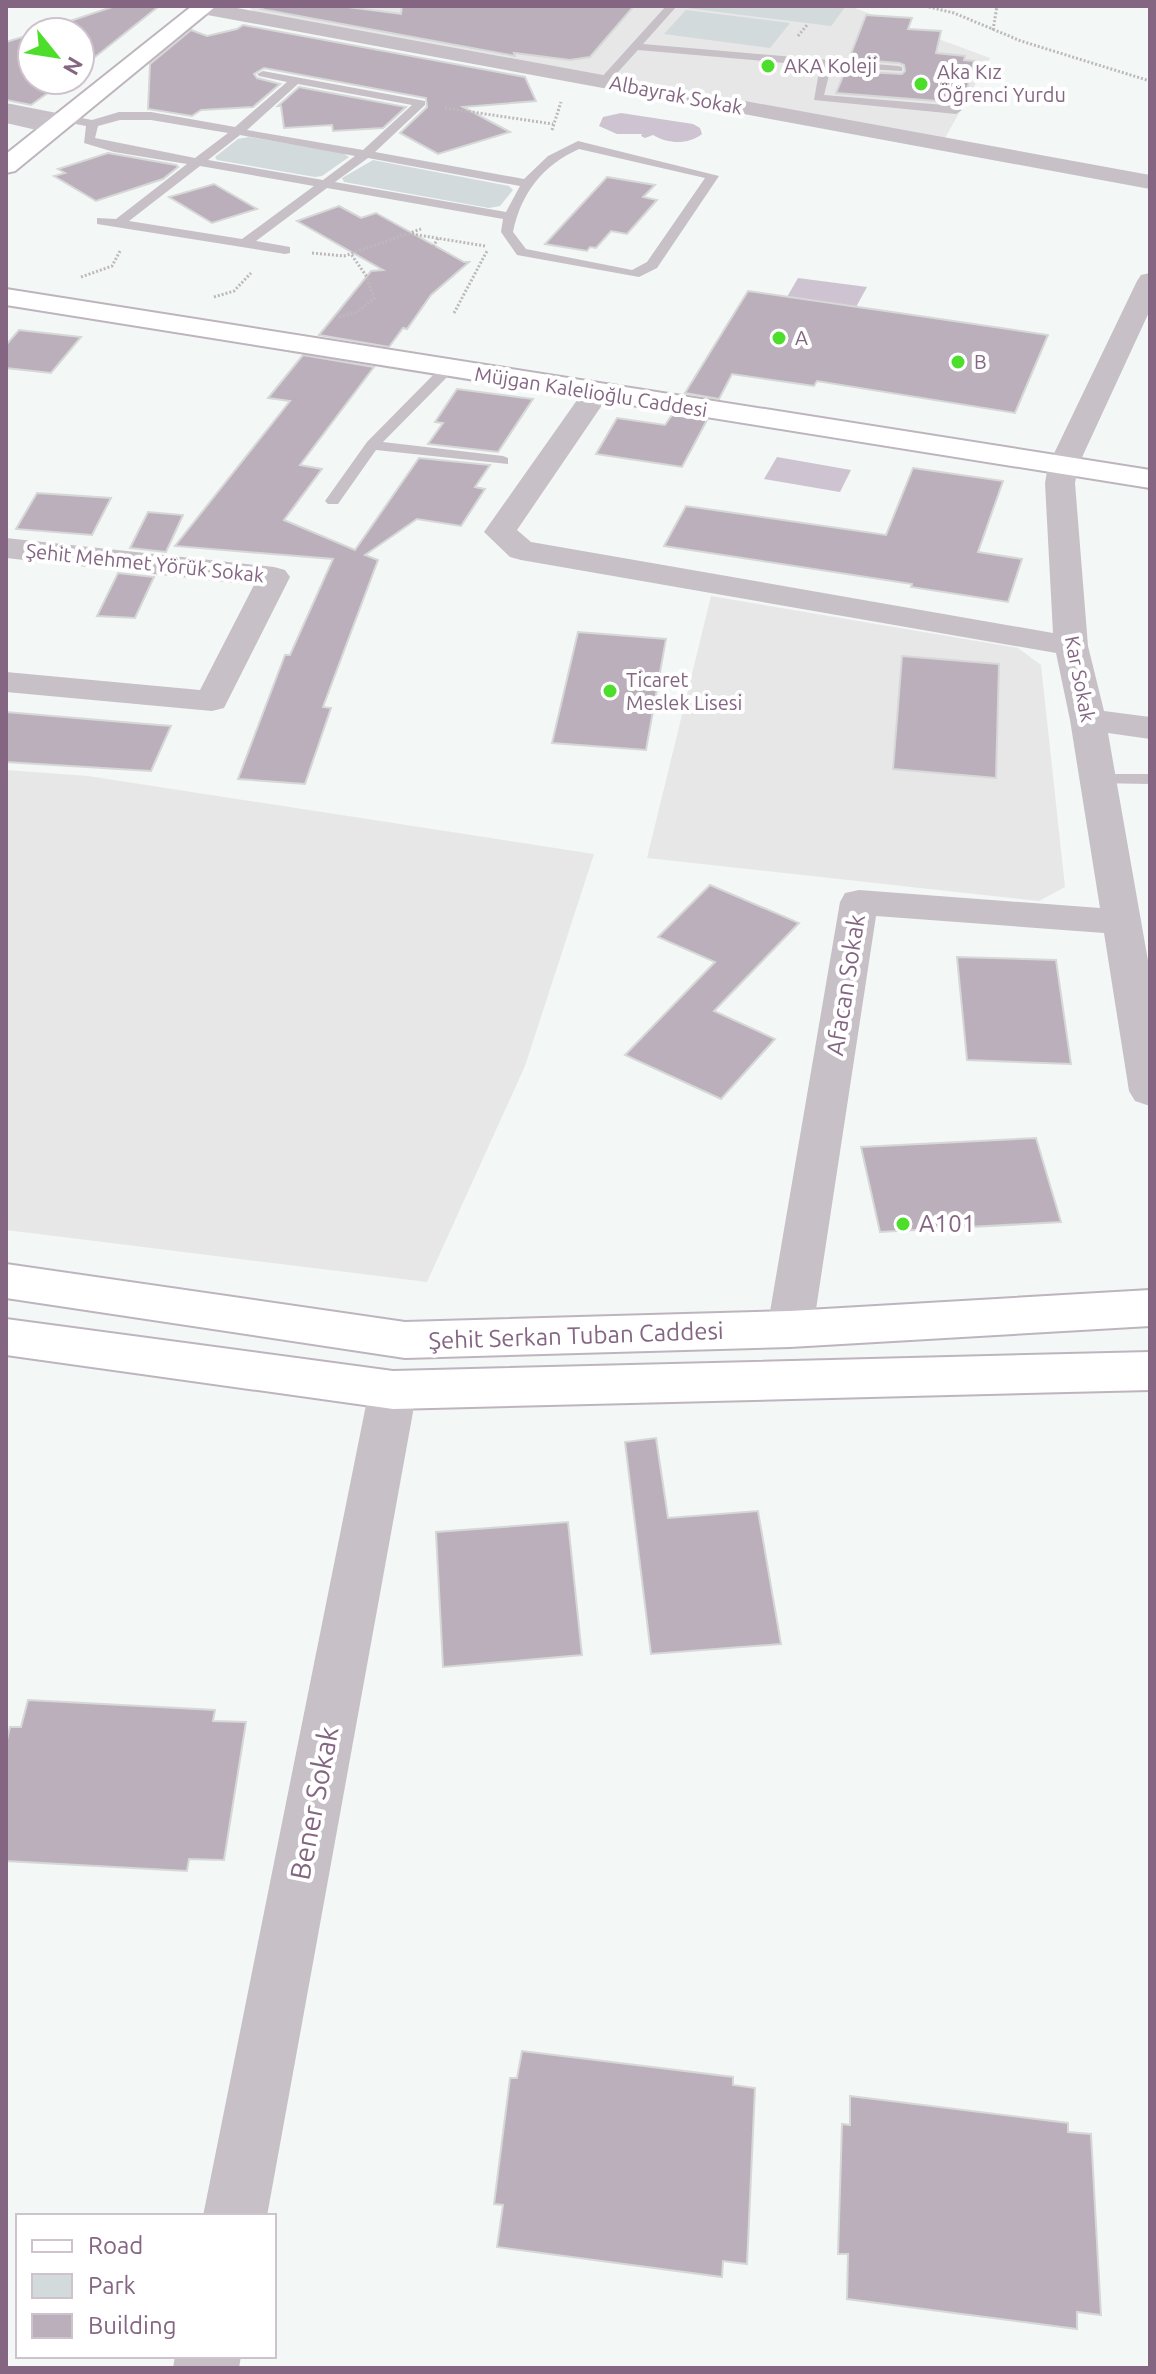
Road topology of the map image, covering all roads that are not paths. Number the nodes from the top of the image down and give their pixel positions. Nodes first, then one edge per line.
1 (672, 6) edge
2 (204, 7) edge
3 (636, 47) junction
4 (826, 63) junction
5 (898, 69) dead end
6 (263, 74) dead end
7 (296, 80) junction
8 (604, 81) junction
9 (6, 107) edge
10 (956, 110) dead end
11 (6, 116) edge
12 (60, 122) junction
13 (93, 124) junction
14 (238, 131) junction
15 (366, 154) junction
16 (198, 162) junction
17 (6, 166) edge
18 (1150, 182) edge
19 (526, 183) junction
20 (325, 184) junction
21 (509, 216) junction
22 (102, 221) dead end
23 (119, 223) junction
24 (244, 244) junction
25 (279, 249) road end
26 (1149, 287) edge
27 (15, 301) edge
28 (447, 369) junction
29 (597, 392) junction
30 (372, 445) junction
31 (503, 461) dead end
32 (1063, 466) junction
33 (1150, 479) edge
34 (333, 501) dead end
35 (6, 548) edge
36 (1071, 646) junction
37 (6, 682) edge
38 (1088, 720) junction
39 (1150, 728) edge
40 (1098, 779) junction
41 (1150, 779) edge
42 (1124, 922) junction
43 (1150, 1091) edge
44 (6, 1281) edge
45 (1150, 1308) edge
46 (790, 1329) junction
47 (6, 1337) edge
48 (1150, 1371) edge
49 (393, 1390) junction
50 (235, 2214) edge

1 - 3 lane
2 - 8 street, Albayrak Sokak
2 - 12 main road
3 - 4 lane
3 - 8 lane
4 - 5 lane
4 - 10 lane
6 - 7 lane
7 - 14 lane
7 - 15 lane
8 - 18 street, Albayrak Sokak
9 - 12 lane
11 - 12 street
12 - 13 lane
12 - 17 main road
13 - 14 lane
13 - 16 lane
14 - 15 lane
14 - 16 lane
15 - 19 lane
15 - 20 lane
16 - 20 lane
16 - 23 lane
19 - 21 lane
19 - 21 lane
20 - 21 lane
20 - 24 lane
22 - 23 lane
23 - 24 lane
24 - 25 lane
26 - 32 street, Kar Sokak
27 - 28 main road, Müjgan Kalelioğlu Caddesi
28 - 29 main road, Müjgan Kalelioğlu Caddesi
28 - 30 lane
29 - 32 main road, Müjgan Kalelioğlu Caddesi
29 - 36 street
30 - 31 lane
30 - 34 lane
32 - 33 main road, Müjgan Kalelioğlu Caddesi
32 - 36 street, Kar Sokak
35 - 37 street, Şehit Mehmet Yörük Sokak
36 - 38 street, Kar Sokak
38 - 39 street
38 - 40 street, Kar Sokak
40 - 41 lane
40 - 42 street, Kar Sokak
42 - 43 street, Kar Sokak
42 - 46 street, Afacan Sokak
44 - 46 main road, Şehit Serkan Tuban Caddesi
45 - 46 main road, Şehit Serkan Tuban Caddesi
47 - 49 main road, Şehit Serkan Tuban Caddesi
48 - 49 main road, Şehit Serkan Tuban Caddesi
49 - 50 street, Bener Sokak

